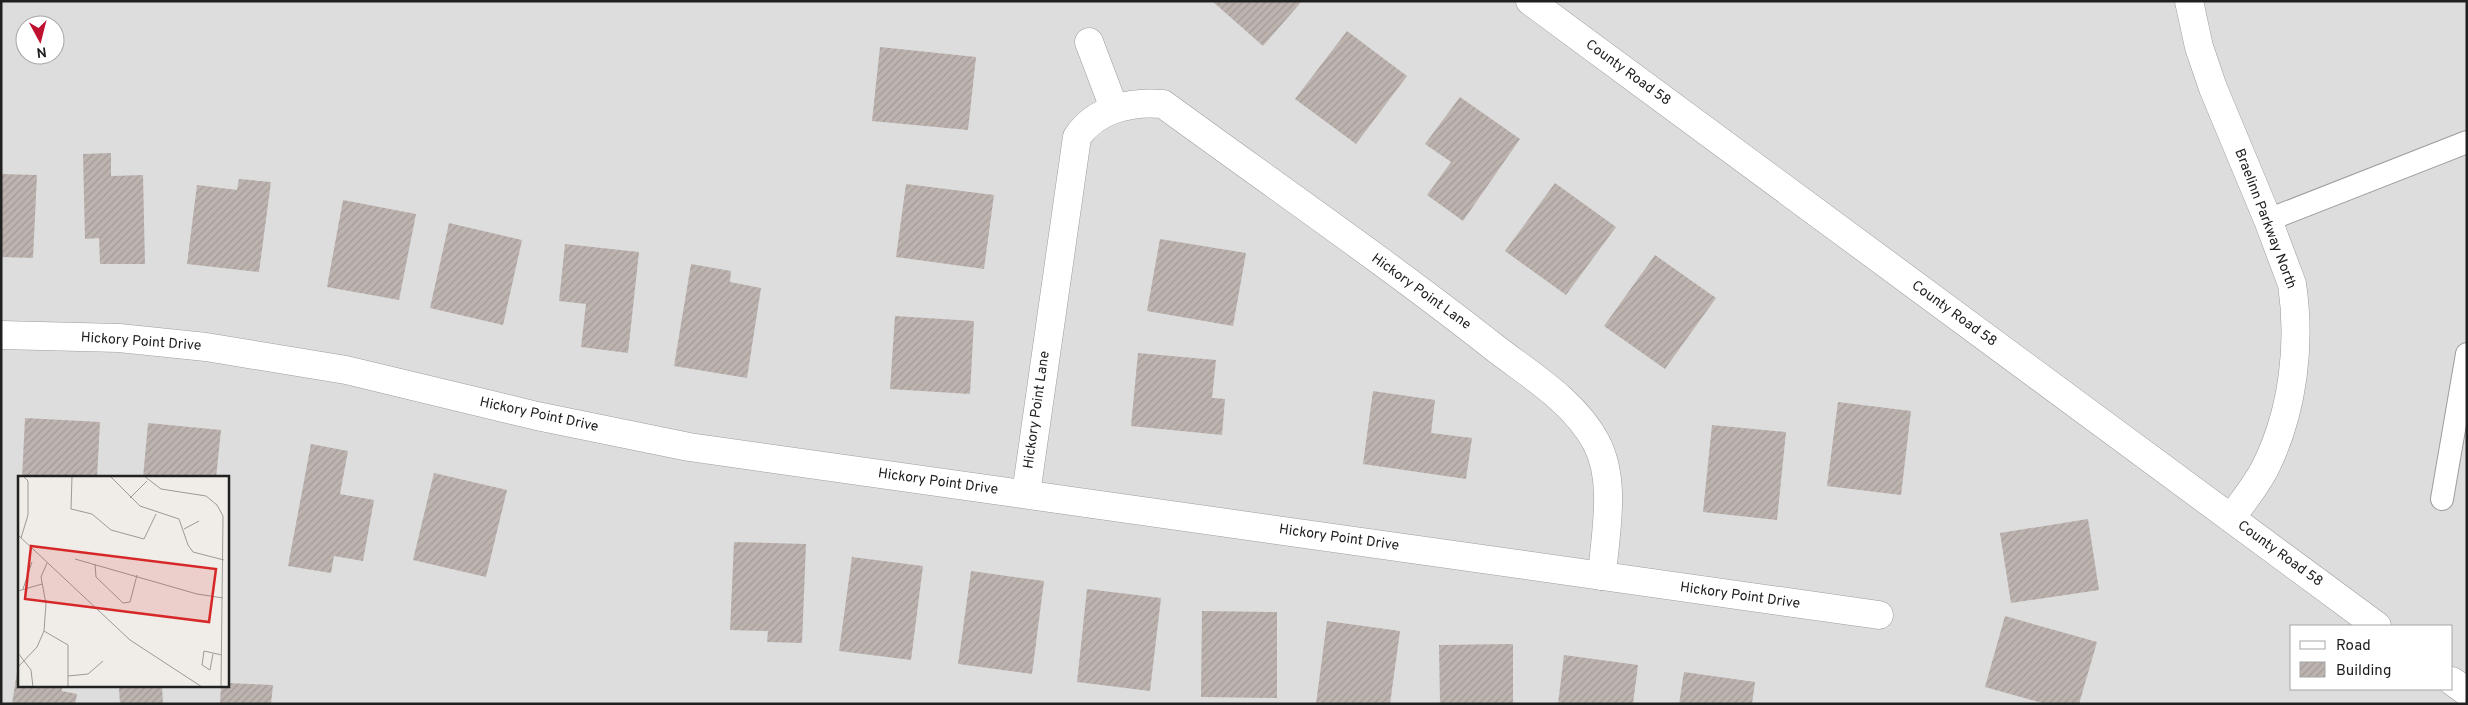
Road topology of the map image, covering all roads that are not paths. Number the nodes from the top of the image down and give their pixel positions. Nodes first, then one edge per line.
1 (1530, 1) edge
2 (2189, 1) edge
3 (1089, 42) dead end
4 (1114, 108) junction
5 (2467, 142) edge
6 (2268, 220) junction
7 (1, 335) edge
8 (2467, 354) edge
9 (1026, 494) junction
10 (2442, 499) dead end
11 (2231, 518) junction
12 (1602, 576) junction
13 (1879, 615) dead end
14 (2377, 625) edge
15 (2453, 682) edge
16 (2467, 692) edge

1 - 11 street, County Road 58
2 - 6 street, Braelinn Parkway North
3 - 4 street
4 - 9 street, Hickory Point Lane
4 - 12 street, Hickory Point Lane
5 - 6 lane
6 - 11 street, Braelinn Parkway North
7 - 9 street, Hickory Point Drive
8 - 10 lane
9 - 12 street, Hickory Point Drive
11 - 14 street, County Road 58
12 - 13 street, Hickory Point Drive
15 - 16 street

